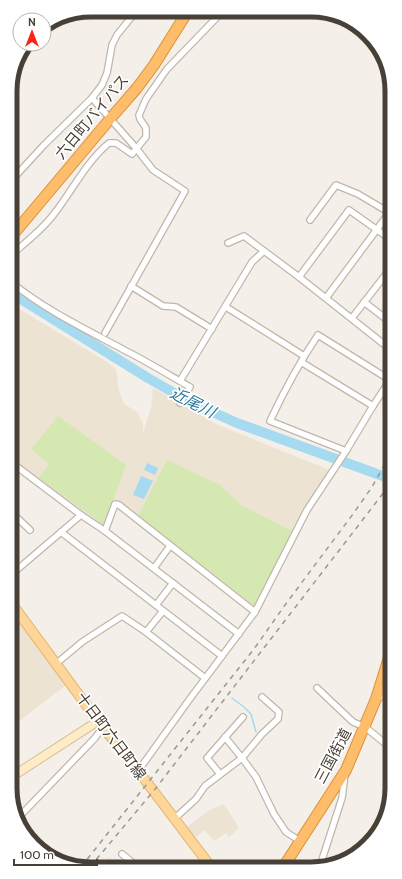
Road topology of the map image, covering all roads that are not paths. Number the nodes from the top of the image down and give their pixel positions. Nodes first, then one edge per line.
1 (132, 17) edge
2 (184, 17) edge
3 (217, 17) edge
4 (92, 98) junction
5 (110, 118) junction
6 (136, 148) junction
7 (17, 174) edge
8 (385, 210) edge
9 (310, 220) dead end
10 (385, 220) edge
11 (17, 229) edge
12 (377, 230) junction
13 (385, 236) edge
14 (228, 243) dead end
15 (17, 250) edge
16 (264, 251) junction
17 (385, 275) edge
18 (299, 276) junction
19 (17, 286) edge
20 (131, 286) junction
21 (326, 298) junction
22 (364, 302) junction
23 (226, 307) junction
24 (352, 318) junction
25 (385, 318) edge
26 (212, 329) junction
27 (105, 333) dead end
28 (385, 345) edge
29 (302, 359) junction
30 (385, 377) edge
31 (180, 381) junction
32 (385, 388) edge
33 (181, 402) dead end
34 (373, 406) junction
35 (346, 451) junction
36 (17, 467) edge
37 (81, 515) junction
38 (17, 518) edge
39 (30, 530) dead end
40 (105, 531) junction
41 (61, 532) junction
42 (170, 546) junction
43 (154, 568) junction
44 (17, 570) edge
45 (173, 583) junction
46 (156, 605) junction
47 (17, 611) edge
48 (163, 611) junction
49 (255, 612) junction
50 (146, 632) junction
51 (239, 634) junction
52 (222, 656) junction
53 (57, 663) junction
54 (385, 670) edge
55 (205, 678) junction
56 (317, 688) dead end
57 (385, 692) edge
58 (262, 696) dead end
59 (376, 699) junction
60 (243, 717) dead end
61 (100, 724) junction
62 (365, 726) junction
63 (225, 737) junction
64 (385, 743) edge
65 (242, 758) junction
66 (136, 768) junction
67 (346, 770) junction
68 (17, 774) edge
69 (220, 774) junction
70 (22, 814) edge
71 (174, 819) junction
72 (300, 841) junction
73 (122, 854) dead end
74 (322, 861) edge
75 (132, 862) edge
76 (207, 862) edge
77 (287, 862) edge

1 - 4 street
2 - 5 highway, 六日町バイパス
3 - 6 street
4 - 5 street
4 - 7 street
5 - 6 street
5 - 11 highway, 六日町バイパス
6 - 15 street
6 - 20 street
8 - 9 street
10 - 12 street
12 - 13 street
12 - 18 street
12 - 21 street
14 - 16 street
16 - 18 street
16 - 23 street
17 - 22 street
18 - 21 street
19 - 31 street
20 - 26 street
20 - 27 street
21 - 24 street
22 - 24 street
22 - 25 street
23 - 26 street
23 - 29 street
24 - 28 street
26 - 31 street
29 - 30 street
29 - 34 street
29 - 35 street
31 - 33 street
32 - 34 street
34 - 35 street
35 - 49 street
36 - 37 street
37 - 40 street
37 - 41 street
38 - 39 street
40 - 42 street
40 - 43 street
41 - 44 street
41 - 46 street
42 - 43 street
42 - 49 street
43 - 45 street
45 - 46 street
45 - 51 street
46 - 48 street
47 - 53 main road, 十日町六日町線
48 - 50 street
48 - 52 street
49 - 51 street
50 - 53 street
50 - 55 street
51 - 52 street
52 - 55 street
53 - 61 main road, 十日町六日町線
54 - 59 highway, 三国街道
55 - 66 street
56 - 62 street
57 - 59 street
58 - 65 street
59 - 62 highway, 三国街道
60 - 63 street
61 - 66 main road, 十日町六日町線
61 - 68 street
61 - 70 street
62 - 64 street
62 - 67 highway, 三国街道
63 - 65 street
63 - 69 street
65 - 69 street
65 - 72 street
66 - 71 main road, 十日町六日町線
67 - 72 highway, 三国街道
67 - 74 street
69 - 71 street
71 - 76 main road, 十日町六日町線
72 - 77 highway, 三国街道
73 - 75 street

